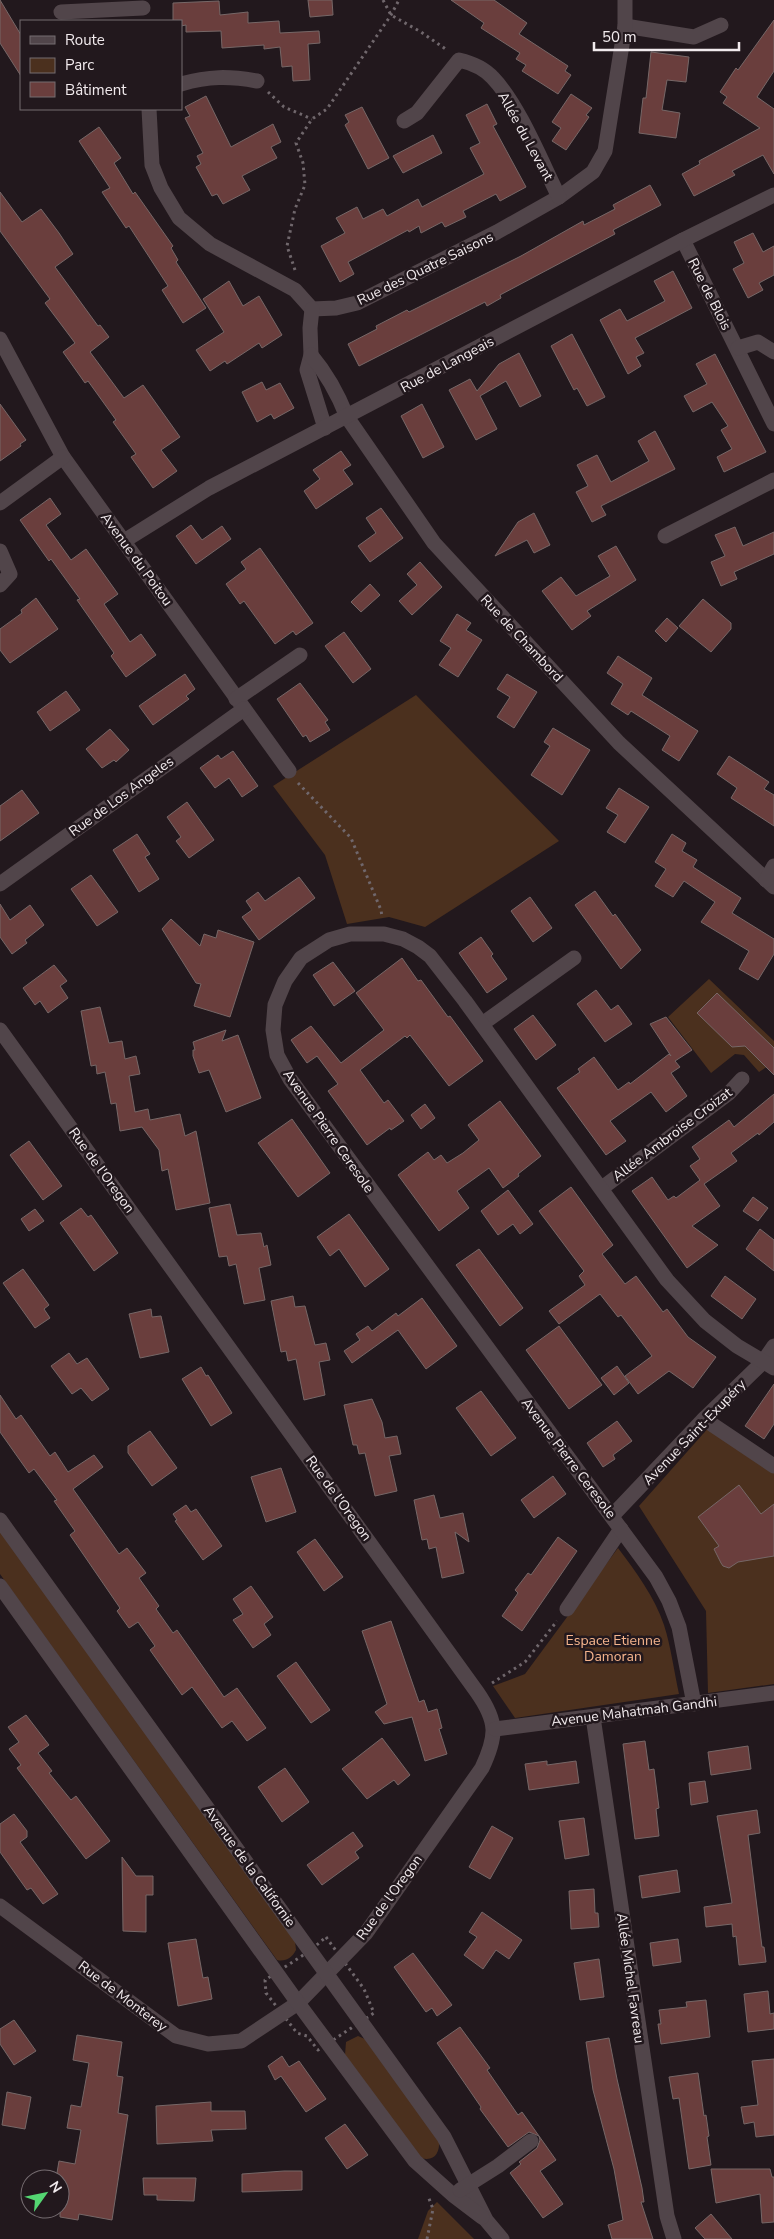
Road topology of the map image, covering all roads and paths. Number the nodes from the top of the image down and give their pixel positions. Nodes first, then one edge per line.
1 (383, 0) edge
2 (399, 0) edge
3 (625, 0) edge
4 (143, 10) edge
5 (61, 12) dead end
6 (391, 15) junction
7 (721, 25) dead end
8 (625, 26) junction
9 (459, 60) junction
10 (257, 81) joint
11 (182, 84) edge
12 (149, 110) edge
13 (312, 119) junction
14 (404, 122) dead end
15 (774, 195) edge
16 (559, 197) junction
17 (683, 240) junction
18 (295, 290) junction
19 (312, 309) junction
20 (0, 338) edge
21 (738, 348) junction
22 (774, 352) edge
23 (311, 356) junction
24 (347, 417) junction
25 (774, 424) edge
26 (326, 428) junction
27 (63, 457) junction
28 (774, 480) edge
29 (0, 503) edge
30 (666, 536) dead end
31 (124, 541) junction
32 (0, 552) edge
33 (0, 585) edge
34 (300, 655) dead end
35 (240, 704) junction
36 (292, 775) joint
37 (774, 866) edge
38 (770, 883) edge
39 (0, 884) edge
40 (384, 934) junction
41 (574, 958) dead end
42 (482, 1024) junction
43 (0, 1030) edge
44 (742, 1079) dead end
45 (602, 1188) junction
46 (774, 1346) edge
47 (768, 1365) edge
48 (704, 1419) junction
49 (774, 1466) edge
50 (612, 1516) junction
51 (0, 1520) edge
52 (622, 1529) junction
53 (0, 1586) edge
54 (567, 1609) joint
55 (477, 1692) junction
56 (774, 1693) edge
57 (694, 1704) junction
58 (593, 1717) junction
59 (495, 1730) junction
60 (0, 1906) edge
61 (328, 1974) junction
62 (298, 2003) junction
63 (531, 2141) dead end
64 (468, 2185) junction
65 (425, 2192) dead end
66 (453, 2195) junction
67 (486, 2220) junction
68 (427, 2239) edge
69 (502, 2239) edge
70 (674, 2239) edge

1 - 6 path
2 - 6 path
3 - 8 street, Rue des Quatre Saisons
4 - 5 street
6 - 9 path
6 - 13 path
7 - 8 street
8 - 16 street, Rue des Quatre Saisons
9 - 14 street
9 - 16 street, Allée du Levant
10 - 11 street
10 - 13 path
12 - 18 street
13 - 18 path
15 - 17 street, Rue de Langeais
16 - 19 street, Rue des Quatre Saisons
17 - 21 street, Rue de Blois
17 - 24 street, Rue de Langeais
18 - 19 street
19 - 23 street
20 - 27 street, Avenue du Poitou
21 - 22 street
21 - 25 street, Rue de Blois
23 - 24 street, Rue de Chambord
23 - 26 street
24 - 26 street, Rue de Langeais
24 - 38 street, Rue de Chambord
26 - 31 street, Rue de Langeais
27 - 29 street
27 - 31 street, Avenue du Poitou
28 - 30 street
31 - 35 street, Avenue du Poitou
32 - 33 street
34 - 35 street, Rue de Los Angeles
35 - 36 street, Avenue du Poitou
35 - 39 street, Rue de Los Angeles
36 - 40 path
37 - 38 street
40 - 42 street, Avenue Pierre Ceresole
40 - 50 street, Avenue Pierre Ceresole
41 - 42 street
42 - 45 street, Avenue Pierre Ceresole
43 - 55 street, Rue de l'Oregon
44 - 45 street, Allée Ambroise Croizat
45 - 47 street, Avenue Pierre Ceresole
46 - 47 street, Avenue Saint-Exupéry
47 - 48 street, Avenue Saint-Exupéry
48 - 49 street
48 - 50 street, Avenue Saint-Exupéry
50 - 52 street, Avenue Pierre Ceresole
51 - 61 street, Avenue de la Californie
52 - 54 street
52 - 57 street, Avenue Pierre Ceresole
53 - 62 street, Avenue de la Californie
54 - 55 path
55 - 59 street, Rue de l'Oregon
56 - 57 street, Avenue Mahatmah Gandhi
57 - 58 street, Avenue Mahatmah Gandhi
58 - 59 street, Avenue Mahatmah Gandhi
58 - 70 street, Allée Michel Favreau
59 - 61 street, Rue de l'Oregon
60 - 62 street, Rue de Monterey
61 - 62 street, Rue de Monterey
61 - 64 street, Avenue de la Californie
62 - 66 street, Avenue de la Californie
63 - 64 street
64 - 66 street
64 - 67 street, Avenue de la Californie
65 - 68 path
66 - 67 street, Avenue de la Californie
67 - 69 street, Avenue de la Californie

